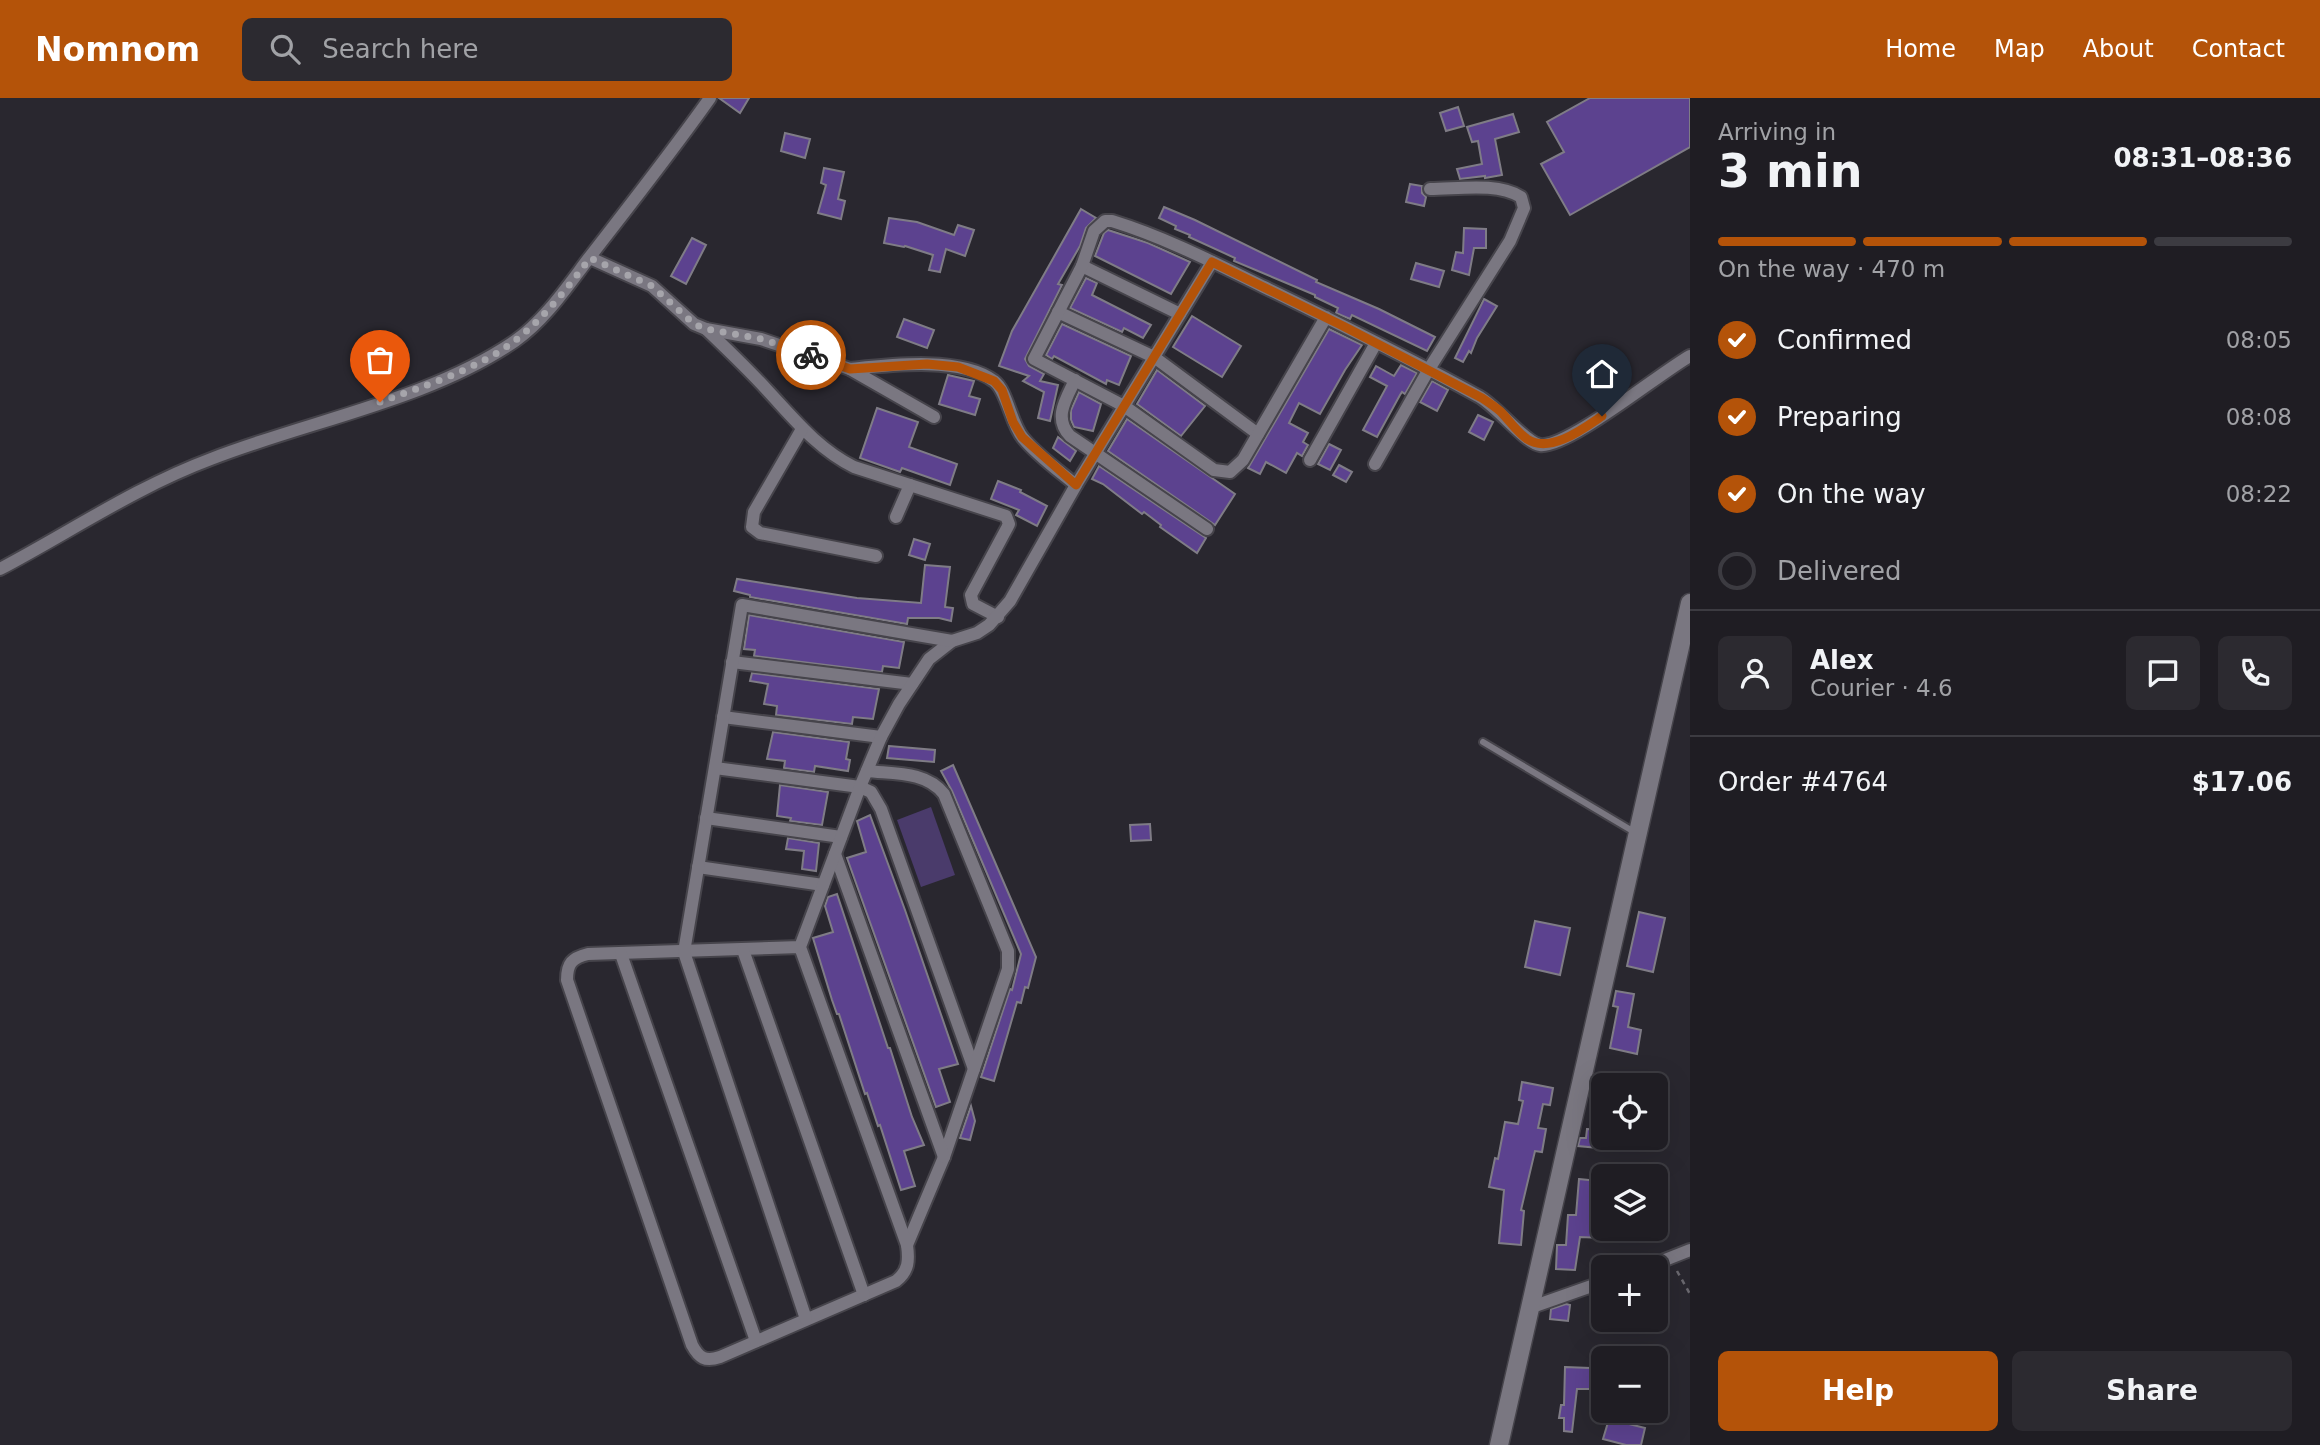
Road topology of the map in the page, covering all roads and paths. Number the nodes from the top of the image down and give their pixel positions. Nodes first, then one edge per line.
1 (710, 98) edge
2 (1430, 189) dead end
3 (590, 258) junction
4 (1212, 262) junction
5 (1082, 266) junction
6 (1058, 312) junction
7 (1180, 314) junction
8 (1326, 317) junction
9 (706, 329) junction
10 (1376, 342) junction
11 (1690, 356) edge
12 (1154, 357) junction
13 (850, 369) junction
14 (1429, 369) junction
15 (1075, 380) junction
16 (1124, 406) junction
17 (934, 417) dead end
18 (802, 429) junction
19 (1258, 435) junction
20 (1096, 453) junction
21 (1310, 460) dead end
22 (1375, 464) dead end
23 (910, 485) junction
24 (1076, 485) junction
25 (896, 517) dead end
26 (1207, 529) dead end
27 (876, 556) dead end
28 (0, 569) edge
29 (1690, 603) edge
30 (998, 617) junction
31 (952, 641) junction
32 (733, 662) junction
33 (912, 684) junction
34 (723, 717) junction
35 (881, 737) junction
36 (1483, 742) dead end
37 (715, 768) junction
38 (867, 771) junction
39 (860, 787) junction
40 (706, 818) junction
41 (1637, 834) junction
42 (841, 837) junction
43 (835, 854) junction
44 (698, 867) junction
45 (823, 885) junction
46 (800, 947) junction
47 (743, 950) junction
48 (684, 952) junction
49 (621, 954) junction
50 (974, 1069) junction
51 (944, 1157) junction
52 (907, 1245) junction
53 (1690, 1250) edge
54 (1670, 1259) joint
55 (1591, 1286) edge
56 (1690, 1294) edge
57 (864, 1295) junction
58 (1532, 1307) junction
59 (806, 1319) junction
60 (756, 1341) junction
61 (1499, 1445) edge

1 - 3 street
2 - 14 street
3 - 9 street
3 - 28 street
4 - 5 street
4 - 7 street
4 - 8 street
5 - 6 street
5 - 7 street
6 - 12 street
6 - 15 street
7 - 12 street
8 - 10 street
8 - 19 street
9 - 13 street
9 - 18 street
10 - 14 street
10 - 21 street
11 - 14 street
12 - 16 street
12 - 19 street
13 - 17 street
13 - 24 street
14 - 22 street
15 - 16 street
15 - 20 street
16 - 19 street
16 - 20 street
18 - 23 street
18 - 27 street
20 - 24 street
20 - 26 street
23 - 25 street
23 - 30 street
24 - 30 street
29 - 41 street
30 - 31 street
31 - 32 street
31 - 33 street
32 - 33 street
32 - 34 street
33 - 35 street
34 - 35 street
34 - 37 street
35 - 38 street
36 - 41 lane
37 - 39 street
37 - 40 street
38 - 39 street
38 - 50 street
39 - 42 street
39 - 50 street
40 - 42 street
40 - 44 street
41 - 58 street
42 - 43 street
43 - 45 street
43 - 51 street
44 - 45 street
44 - 48 street
45 - 46 street
46 - 47 street
46 - 52 street
47 - 48 street
47 - 57 street
48 - 49 street
48 - 59 street
49 - 60 street
49 - 60 street
50 - 51 street
51 - 52 street
52 - 57 street
53 - 54 street
54 - 56 path
55 - 58 street
57 - 59 street
58 - 61 street
59 - 60 street

